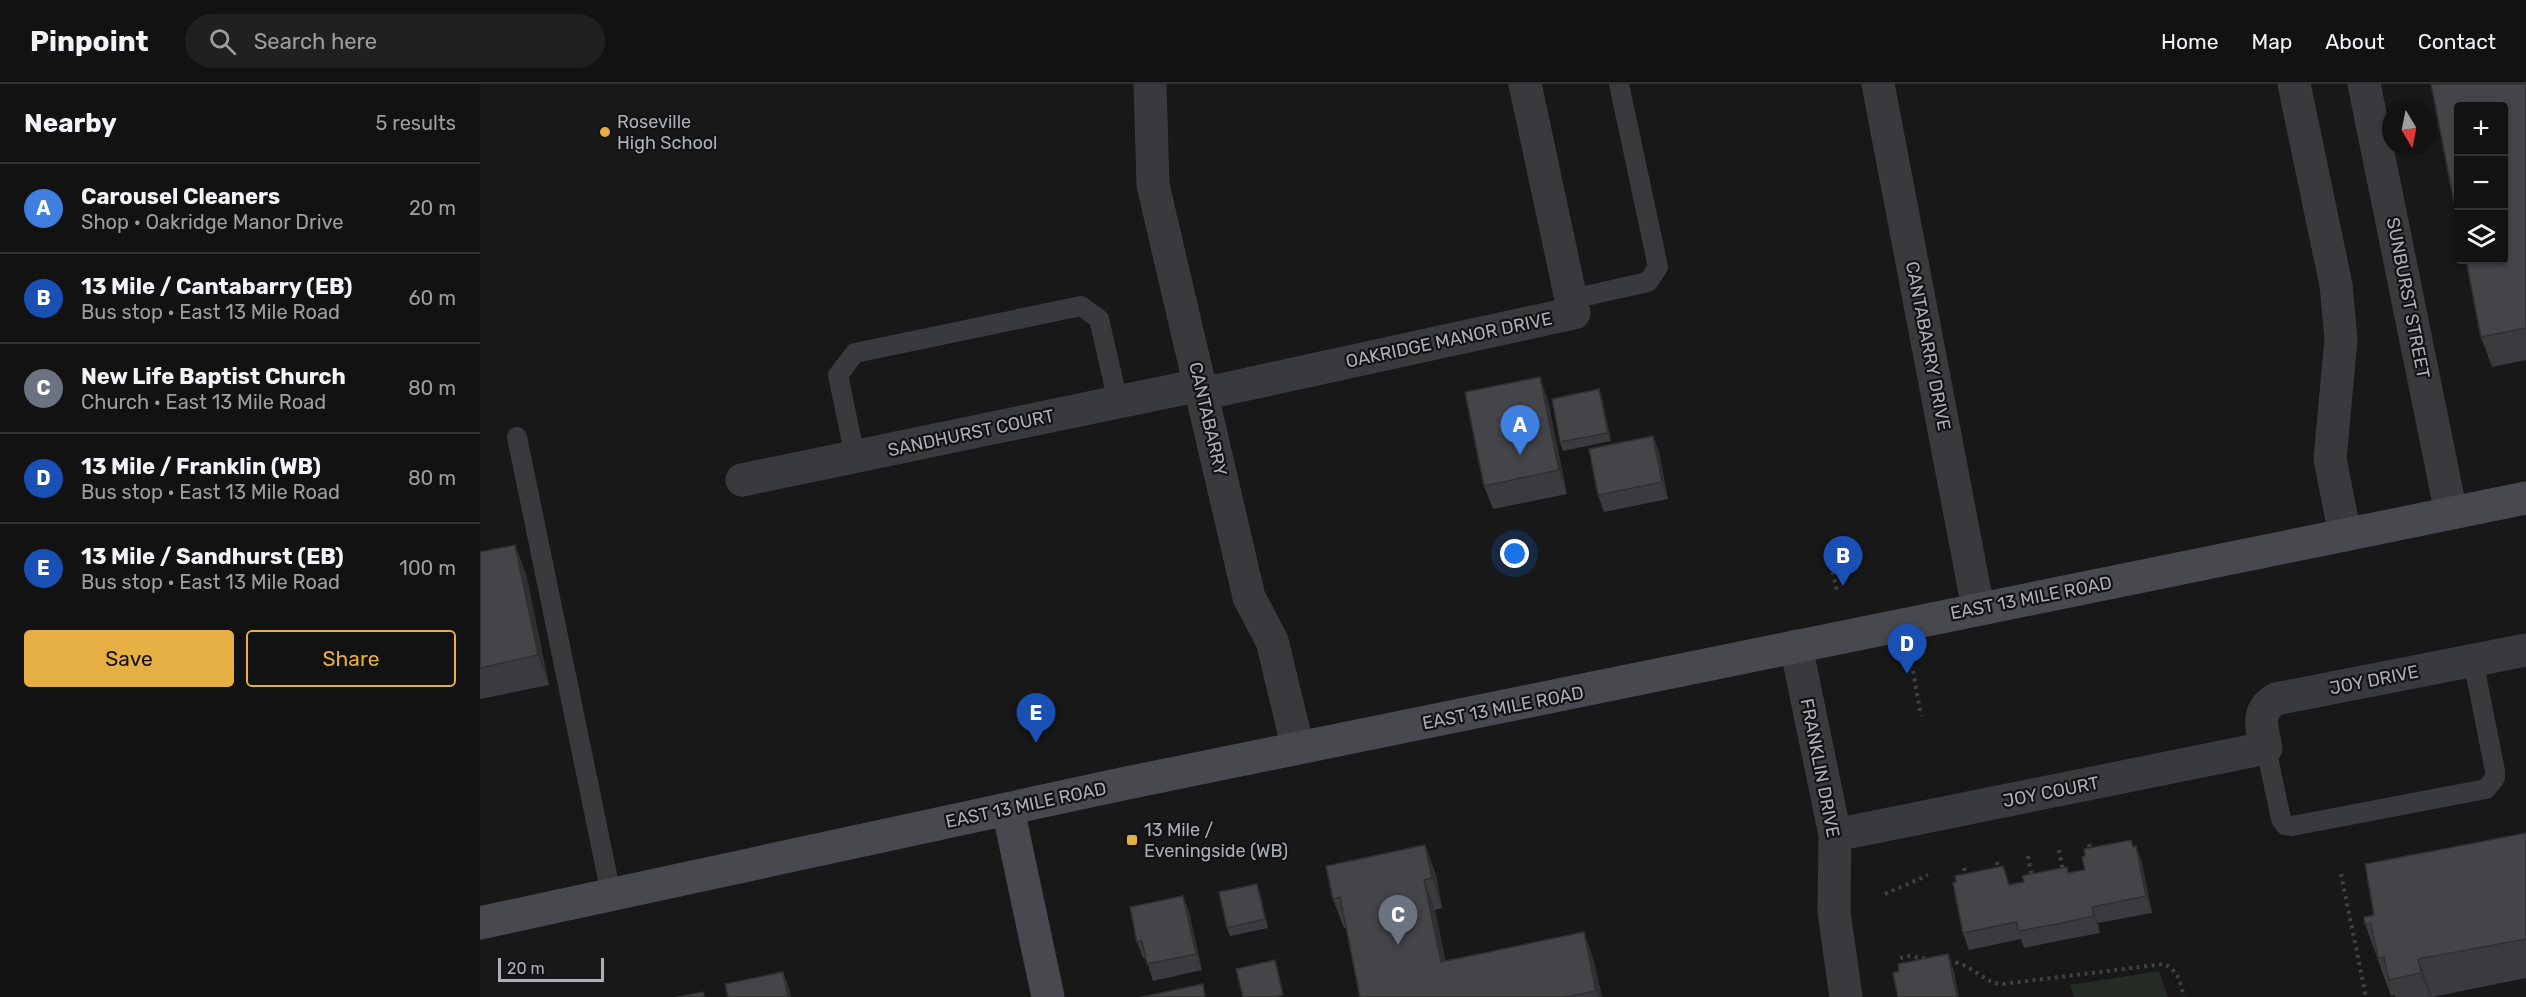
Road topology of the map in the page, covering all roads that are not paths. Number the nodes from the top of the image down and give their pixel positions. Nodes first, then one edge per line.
1 (1149, 84) edge
2 (1525, 84) edge
3 (1619, 84) edge
4 (1878, 84) edge
5 (2294, 84) edge
6 (2364, 84) edge
7 (1572, 299) junction
8 (1201, 390) junction
9 (1118, 402) junction
10 (517, 437) dead end
11 (855, 457) junction
12 (742, 480) dead end
13 (2526, 498) edge
14 (2451, 513) junction
15 (2345, 534) junction
16 (1978, 608) junction
17 (1797, 646) junction
18 (2526, 650) edge
19 (2473, 660) junction
20 (1298, 748) junction
21 (2266, 748) junction
22 (1008, 809) junction
23 (1835, 835) junction
24 (611, 894) junction
25 (480, 922) edge
26 (1048, 997) edge
27 (1846, 997) edge

1 - 8 street, CANTABARRY
2 - 7 street, OAKRIDGE MANOR DRIVE
3 - 7 lane
4 - 16 street, CANTABARRY DRIVE
5 - 15 street
6 - 14 street, SUNBURST STREET
7 - 8 street, OAKRIDGE MANOR DRIVE
8 - 9 street, SANDHURST COURT
8 - 20 street, CANTABARRY
9 - 11 street, SANDHURST COURT
9 - 11 lane
10 - 24 lane
11 - 12 street, SANDHURST COURT
13 - 14 main road, EAST 13 MILE ROAD
14 - 15 main road, EAST 13 MILE ROAD
15 - 16 main road, EAST 13 MILE ROAD
16 - 17 main road, EAST 13 MILE ROAD
17 - 20 main road, EAST 13 MILE ROAD
17 - 23 street, FRANKLIN DRIVE
18 - 19 street, JOY DRIVE
19 - 21 street, JOY DRIVE
19 - 21 lane
20 - 22 main road, EAST 13 MILE ROAD
21 - 23 street, JOY COURT
22 - 24 main road, EAST 13 MILE ROAD
22 - 26 main road
23 - 27 street, FRANKLIN DRIVE
24 - 25 main road, EAST 13 MILE ROAD

